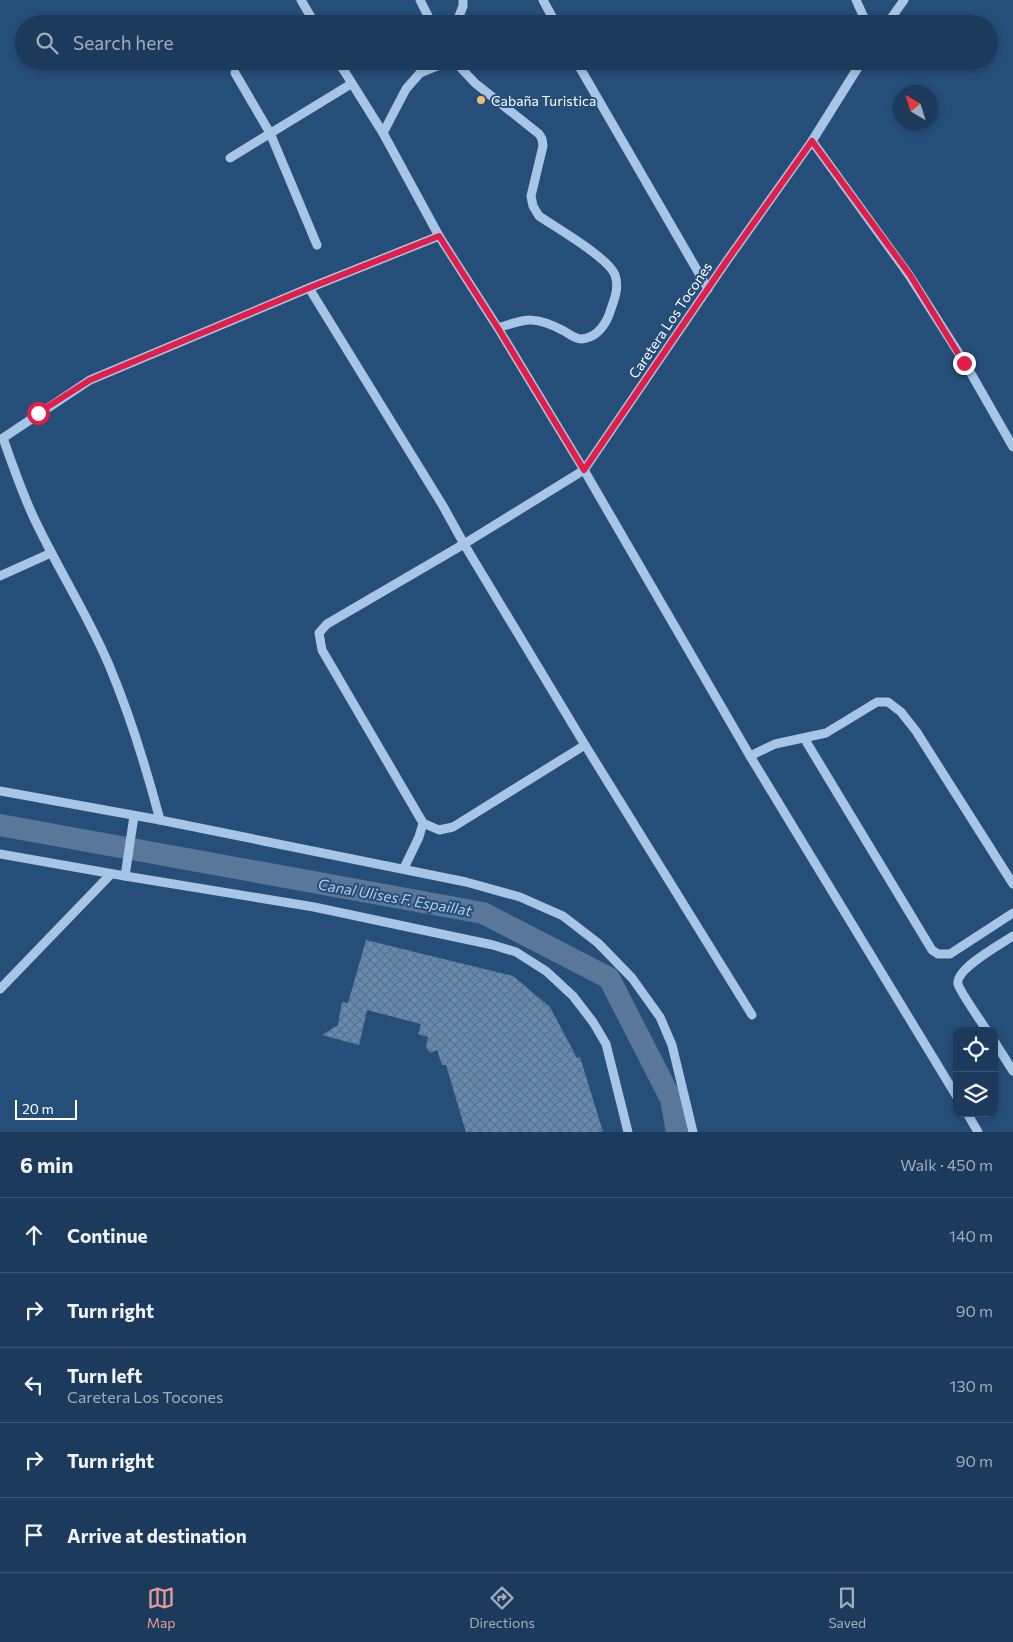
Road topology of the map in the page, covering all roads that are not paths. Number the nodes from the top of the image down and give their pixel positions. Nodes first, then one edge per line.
1 (301, 0) edge
2 (420, 0) edge
3 (464, 0) edge
4 (543, 0) edge
5 (856, 0) edge
6 (904, 0) edge
7 (310, 15) edge
8 (428, 15) edge
9 (460, 15) edge
10 (551, 15) edge
11 (864, 15) edge
12 (893, 15) edge
13 (343, 70) edge
14 (429, 70) edge
15 (463, 70) edge
16 (581, 70) edge
17 (856, 70) edge
18 (235, 73) dead end
19 (351, 84) junction
20 (270, 133) junction
21 (383, 133) junction
22 (812, 141) junction
23 (230, 158) dead end
24 (439, 236) junction
25 (317, 245) dead end
26 (309, 288) junction
27 (708, 289) junction
28 (498, 328) junction
29 (1, 436) edge
30 (1013, 447) edge
31 (584, 470) junction
32 (464, 544) junction
33 (52, 553) junction
34 (0, 576) edge
35 (804, 738) junction
36 (585, 745) junction
37 (750, 756) junction
38 (0, 791) edge
39 (134, 816) junction
40 (160, 820) junction
41 (423, 823) junction
42 (0, 854) edge
43 (404, 868) junction
44 (111, 874) junction
45 (125, 876) junction
46 (1013, 884) edge
47 (1013, 913) edge
48 (1013, 936) edge
49 (0, 989) edge
50 (752, 1015) dead end
51 (984, 1027) edge
52 (998, 1047) edge
53 (1013, 1071) edge
54 (953, 1089) edge
55 (969, 1117) edge
56 (628, 1132) edge
57 (692, 1132) edge
58 (978, 1132) edge

1 - 7 street
2 - 8 street
3 - 9 street
4 - 10 street
5 - 11 street
6 - 12 street
13 - 19 street
14 - 21 street
15 - 28 street
16 - 27 street
17 - 22 street, Caretera Los Tocones
18 - 20 street
19 - 20 street
19 - 21 street
20 - 23 street
20 - 25 street
21 - 24 street
22 - 27 street, Caretera Los Tocones
22 - 30 street
24 - 26 street
24 - 28 street
26 - 29 street
26 - 32 street
27 - 31 street, Caretera Los Tocones
28 - 31 street
29 - 33 street
31 - 32 street
31 - 37 street
32 - 36 street
32 - 41 street
33 - 34 street
33 - 40 street
35 - 37 street
35 - 46 street
35 - 47 street
36 - 41 street
36 - 50 street
37 - 54 street
38 - 39 street
39 - 40 street
39 - 45 street
40 - 43 street
41 - 43 street
42 - 44 street
43 - 57 street
44 - 45 street
44 - 49 street
45 - 56 street
48 - 51 street
52 - 53 street
55 - 58 street

